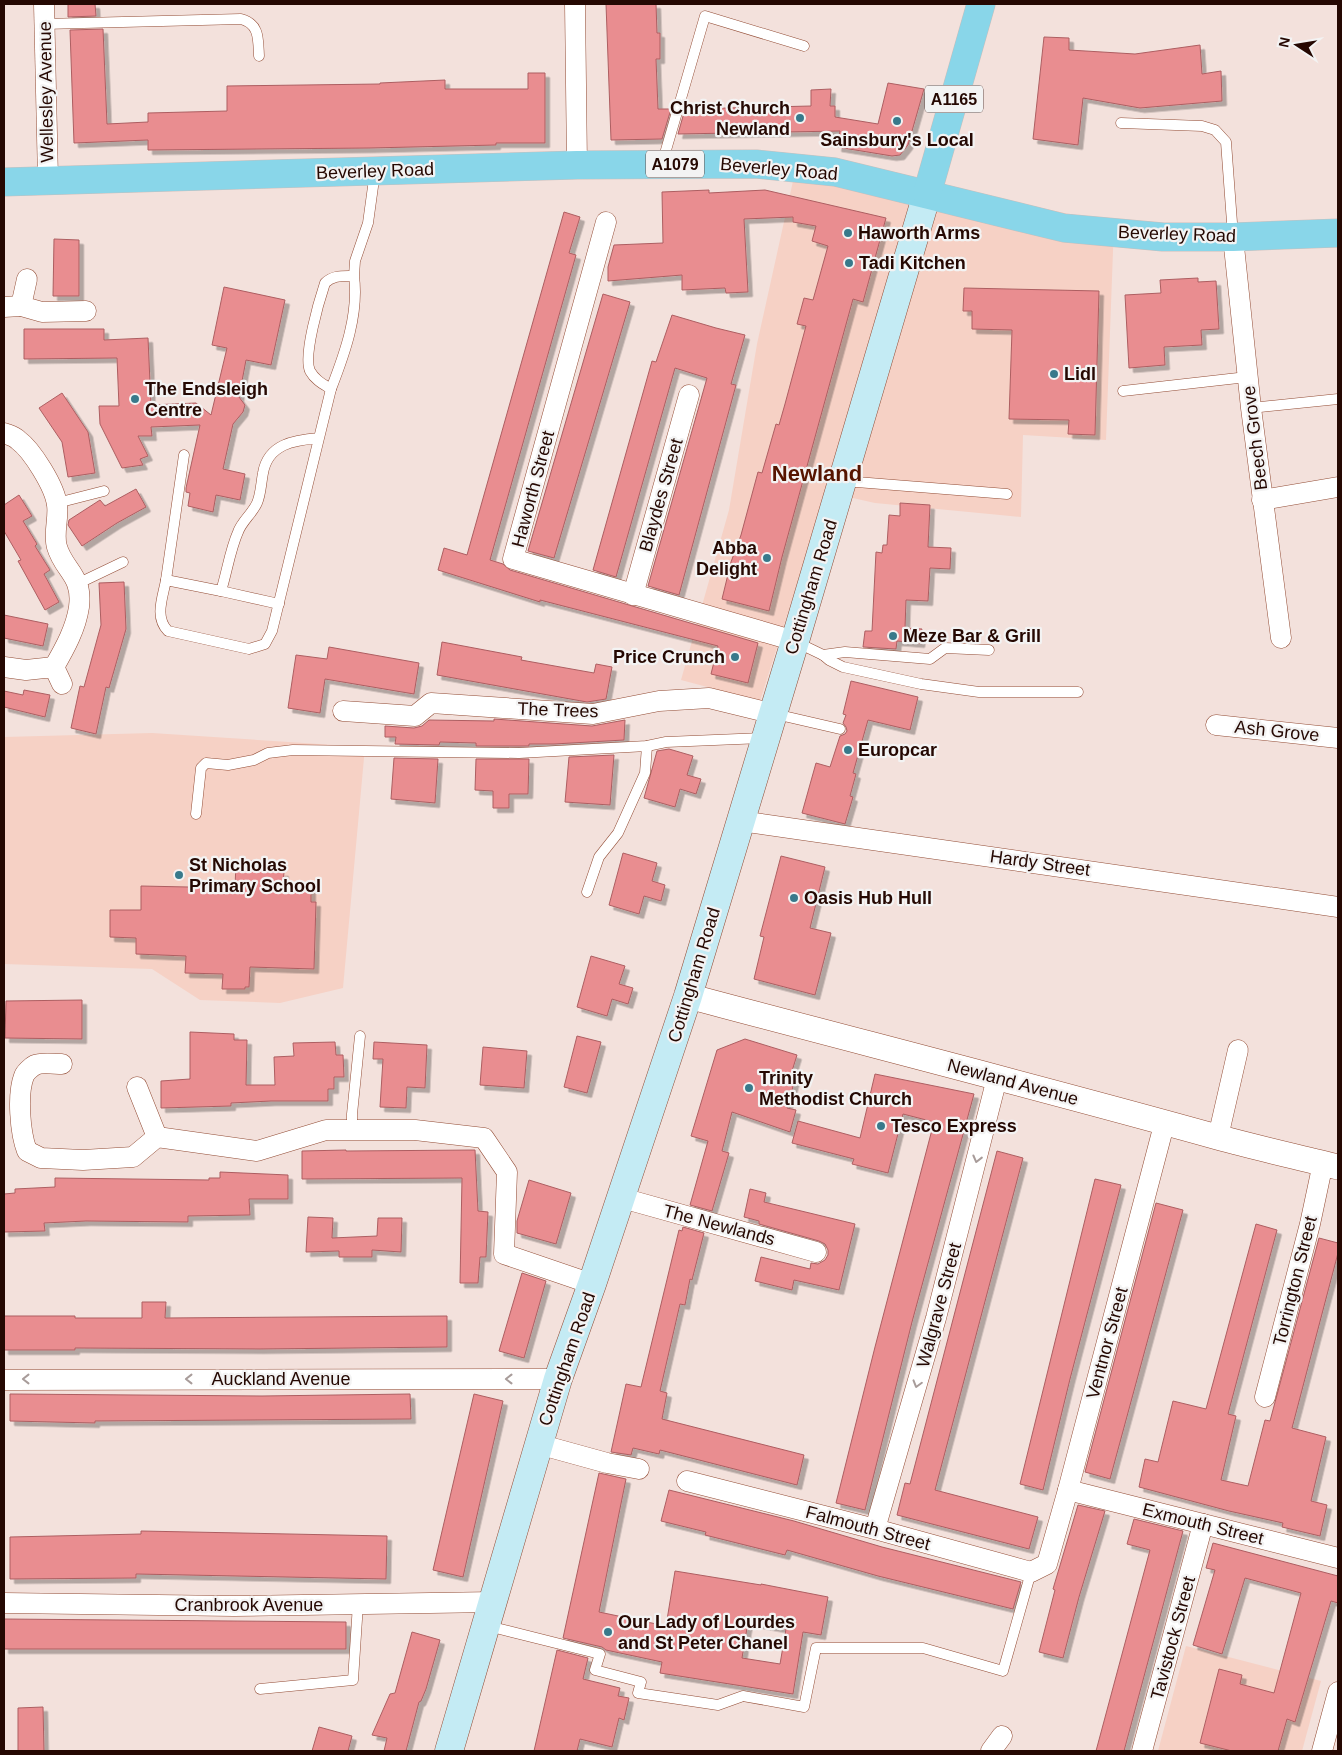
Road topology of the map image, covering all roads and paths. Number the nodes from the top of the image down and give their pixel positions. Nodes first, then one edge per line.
1 (44, 4) edge
2 (575, 4) edge
3 (980, 4) edge
4 (44, 24) junction
5 (804, 46) dead end
6 (259, 56) dead end
7 (1122, 123) dead end
8 (666, 164) junction
9 (577, 165) junction
10 (375, 171) junction
11 (48, 179) junction
12 (4, 182) edge
13 (927, 194) junction
14 (606, 222) dead end
15 (1338, 232) edge
16 (1233, 237) junction
17 (354, 276) junction
18 (27, 278) dead end
19 (13, 306) edge
20 (86, 311) dead end
21 (1248, 377) junction
22 (331, 389) junction
23 (1123, 392) dead end
24 (689, 395) dead end
25 (1338, 399) edge
26 (1251, 408) junction
27 (4, 433) edge
28 (319, 438) junction
29 (184, 455) dead end
30 (843, 481) junction
31 (1338, 487) edge
32 (104, 491) dead end
33 (1007, 494) dead end
34 (1262, 500) junction
35 (57, 503) junction
36 (123, 562) dead end
37 (166, 580) junction
38 (77, 584) junction
39 (221, 591) junction
40 (633, 595) junction
41 (278, 604) junction
42 (1282, 638) dead end
43 (796, 641) junction
44 (989, 650) dead end
45 (823, 655) junction
46 (4, 667) edge
47 (1078, 692) dead end
48 (343, 711) dead end
49 (1216, 725) dead end
50 (770, 726) junction
51 (840, 729) dead end
52 (1338, 738) edge
53 (647, 746) junction
54 (196, 814) dead end
55 (741, 821) junction
56 (587, 892) dead end
57 (1338, 907) edge
58 (688, 996) junction
59 (360, 1036) dead end
60 (1238, 1050) dead end
61 (62, 1064) dead end
62 (998, 1078) junction
63 (137, 1087) dead end
64 (1165, 1122) junction
65 (352, 1130) junction
66 (157, 1137) junction
67 (1218, 1137) junction
68 (1331, 1165) edge
69 (622, 1198) junction
70 (816, 1252) dead end
71 (592, 1284) junction
72 (558, 1379) junction
73 (4, 1380) edge
74 (1265, 1397) dead end
75 (538, 1444) junction
76 (639, 1469) dead end
77 (687, 1482) dead end
78 (1068, 1490) junction
79 (1203, 1524) junction
80 (875, 1529) junction
81 (1338, 1558) edge
82 (1039, 1568) junction
83 (4, 1603) edge
84 (358, 1604) junction
85 (490, 1614) junction
86 (260, 1689) dead end
87 (1338, 1692) edge
88 (449, 1751) edge
89 (1142, 1751) edge
90 (1322, 1751) edge

1 - 4 street, Wellesley Avenue
2 - 9 street
3 - 13 main road, A1165
4 - 6 lane
4 - 11 street, Wellesley Avenue
5 - 8 lane
7 - 16 lane
8 - 9 main road, Beverley Road / A1079
8 - 13 main road, Beverley Road / A1079
9 - 10 main road, Beverley Road / A1079
10 - 11 main road, Beverley Road / A1079
10 - 17 lane
11 - 12 main road, Beverley Road / A1079
13 - 16 main road, Beverley Road / A1079
13 - 30 main road, Cottingham Road
14 - 40 street, Haworth Street
15 - 16 main road, Beverley Road / A1079
16 - 21 street, Beech Grove
17 - 22 lane
17 - 22 lane
18 - 19 street
19 - 20 street
21 - 23 lane
21 - 26 street, Beech Grove
22 - 28 lane
24 - 40 street, Blaydes Street
25 - 26 lane
26 - 34 street, Beech Grove
27 - 35 street
28 - 39 lane
28 - 41 lane
29 - 37 lane
30 - 33 lane
30 - 43 main road, Cottingham Road
31 - 34 street
32 - 35 lane
34 - 42 street, Beech Grove
35 - 38 street
36 - 38 lane
37 - 39 lane
37 - 41 lane
38 - 46 street
39 - 41 lane
40 - 43 street, Haworth Street
43 - 45 lane
43 - 50 main road, Cottingham Road
44 - 45 lane
45 - 47 lane
48 - 50 street, The Trees
49 - 52 street, Ash Grove
50 - 51 lane
50 - 53 lane
50 - 55 main road, Cottingham Road
53 - 54 lane
53 - 56 lane
55 - 57 street, Hardy Street
55 - 58 main road, Cottingham Road
58 - 62 street, Newland Avenue
58 - 69 main road, Cottingham Road
59 - 65 lane
60 - 67 street
61 - 66 street
62 - 64 street, Newland Avenue
62 -> 80 street, Walgrave Street
63 - 66 street
64 - 67 street, Newland Avenue
64 - 78 street, Ventnor Street
65 - 66 street
65 - 71 street
67 - 68 street, Newland Avenue
68 - 74 street, Torrington Street
69 - 70 street, The Newlands
69 - 71 main road, Cottingham Road
71 - 72 main road, Cottingham Road
72 -> 73 street, Auckland Avenue
72 - 75 main road, Cottingham Road
75 - 76 street
75 - 85 main road, Cottingham Road
77 - 80 street, Falmouth Street
78 - 79 street, Exmouth Street
78 - 82 street, Ventnor Street
79 - 81 street, Exmouth Street
79 - 89 street, Tavistock Street
80 - 82 street, Falmouth Street
82 - 85 lane
83 - 84 street, Cranbrook Avenue
84 - 85 street, Cranbrook Avenue
84 - 86 lane
85 - 88 main road, Cottingham Road
87 - 90 street

